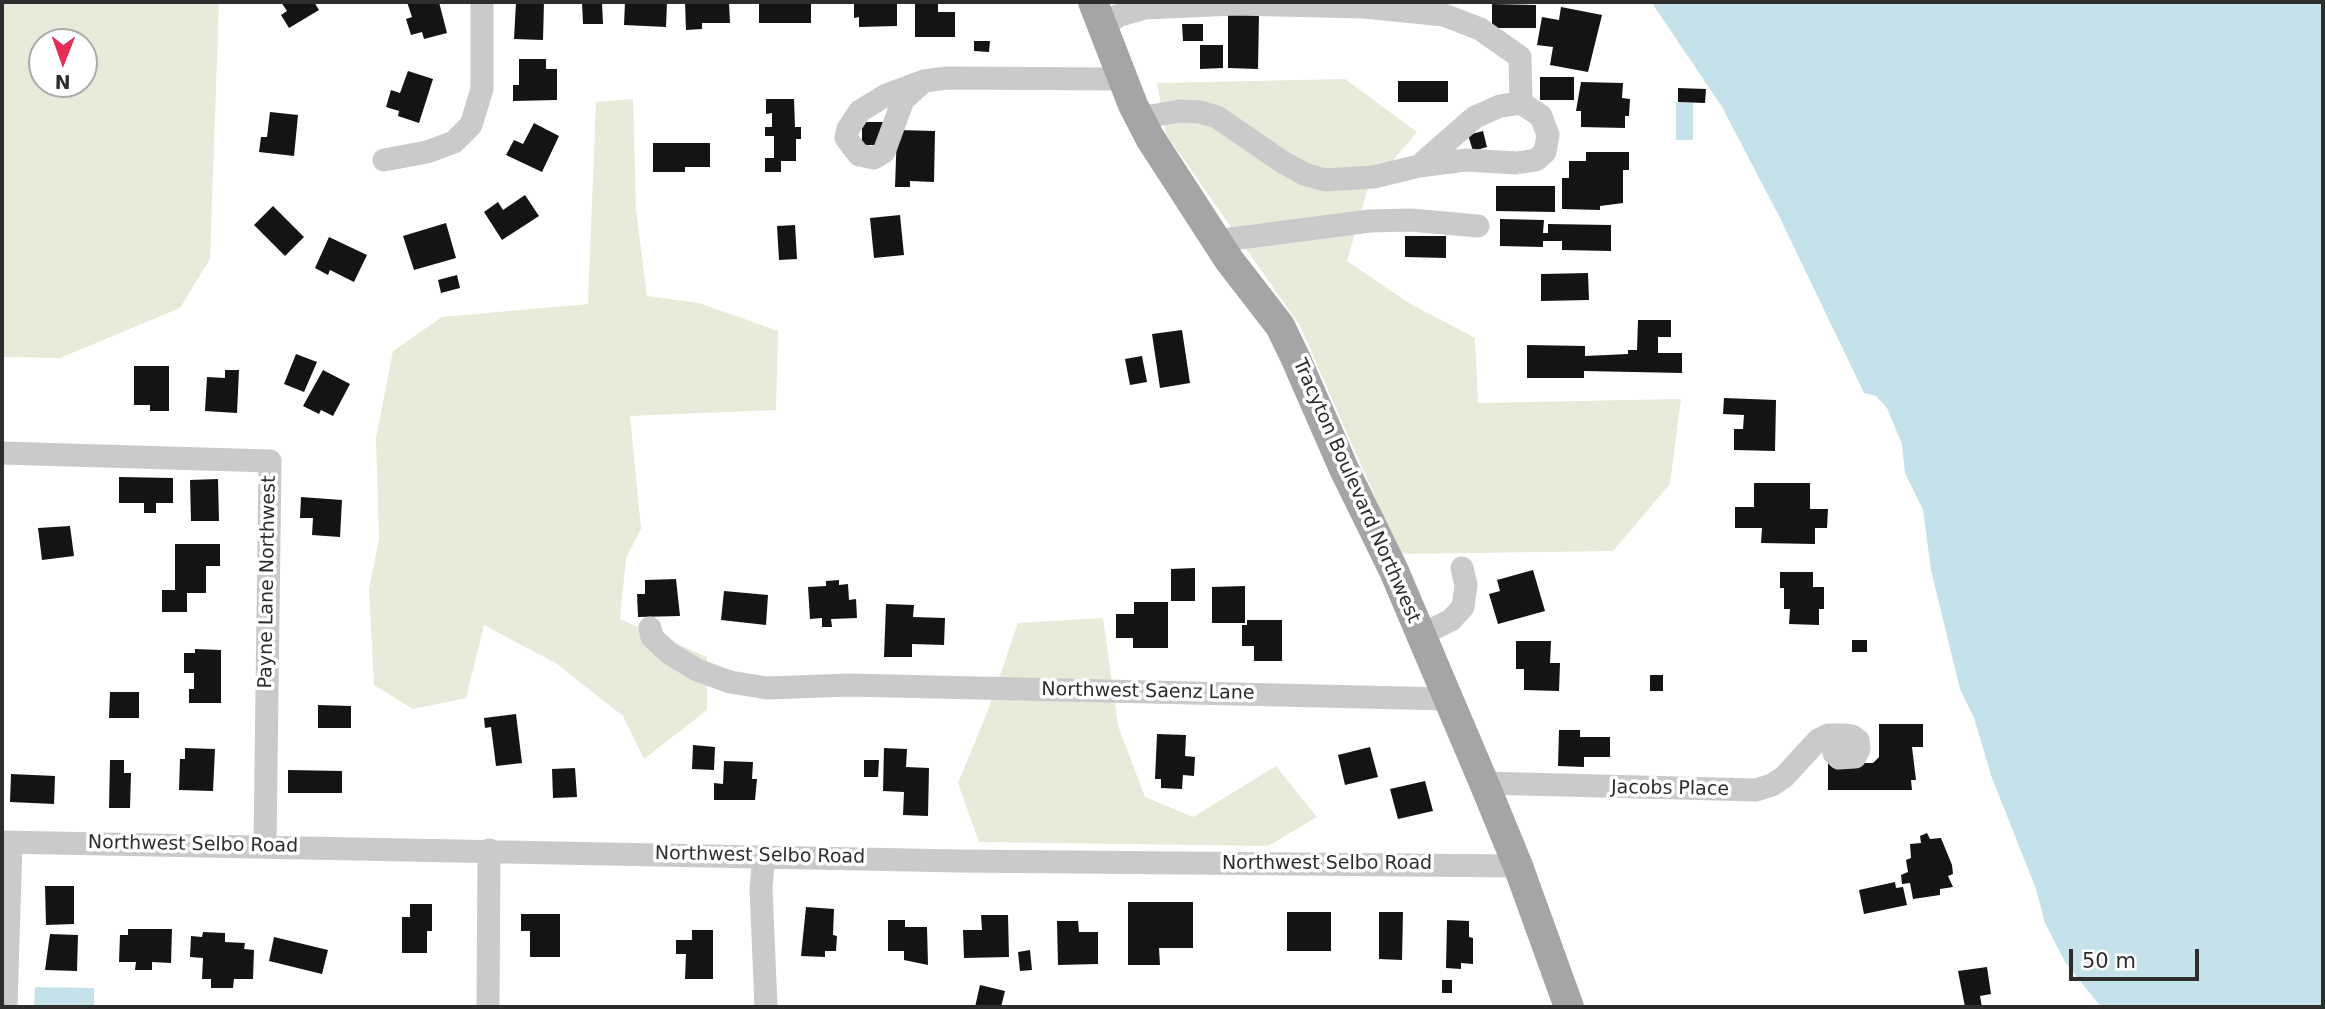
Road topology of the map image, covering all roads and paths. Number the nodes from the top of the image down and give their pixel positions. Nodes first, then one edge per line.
1 (482, 2) edge
2 (1098, 15) edge
3 (1122, 79) junction
4 (923, 81) dead end
5 (1521, 103) junction
6 (1139, 118) junction
7 (384, 160) dead end
8 (1419, 166) junction
9 (1478, 226) dead end
10 (1216, 241) junction
11 (2, 453) edge
12 (1462, 568) dead end
13 (650, 628) dead end
14 (1420, 635) junction
15 (1448, 699) junction
16 (1836, 735) dead end
17 (1484, 783) junction
18 (7, 842) edge
19 (265, 845) junction
20 (489, 850) junction
21 (764, 856) junction
22 (1518, 866) junction
23 (6, 1007) edge
24 (488, 1007) edge
25 (766, 1007) edge
26 (1569, 1007) edge

1 - 7 street
2 - 3 main road, Tracyton Boulevard Northwest
2 - 5 street
3 - 4 street
3 - 6 main road, Tracyton Boulevard Northwest
5 - 8 street
5 - 8 street
6 - 8 street
6 - 10 main road, Tracyton Boulevard Northwest
9 - 10 street
10 - 14 main road, Tracyton Boulevard Northwest
11 - 19 street, Payne Lane Northwest
12 - 14 street
13 - 15 street, Northwest Saenz Lane
14 - 15 main road, Tracyton Boulevard Northwest
15 - 17 main road, Tracyton Boulevard Northwest
16 - 17 street, Jacobs Place
17 - 22 main road, Tracyton Boulevard Northwest
18 - 19 street, Northwest Selbo Road
18 - 23 street
19 - 20 street, Northwest Selbo Road
20 - 21 street, Northwest Selbo Road
20 - 24 street
21 - 22 street, Northwest Selbo Road
21 - 25 street
22 - 26 main road, Tracyton Boulevard Northwest

